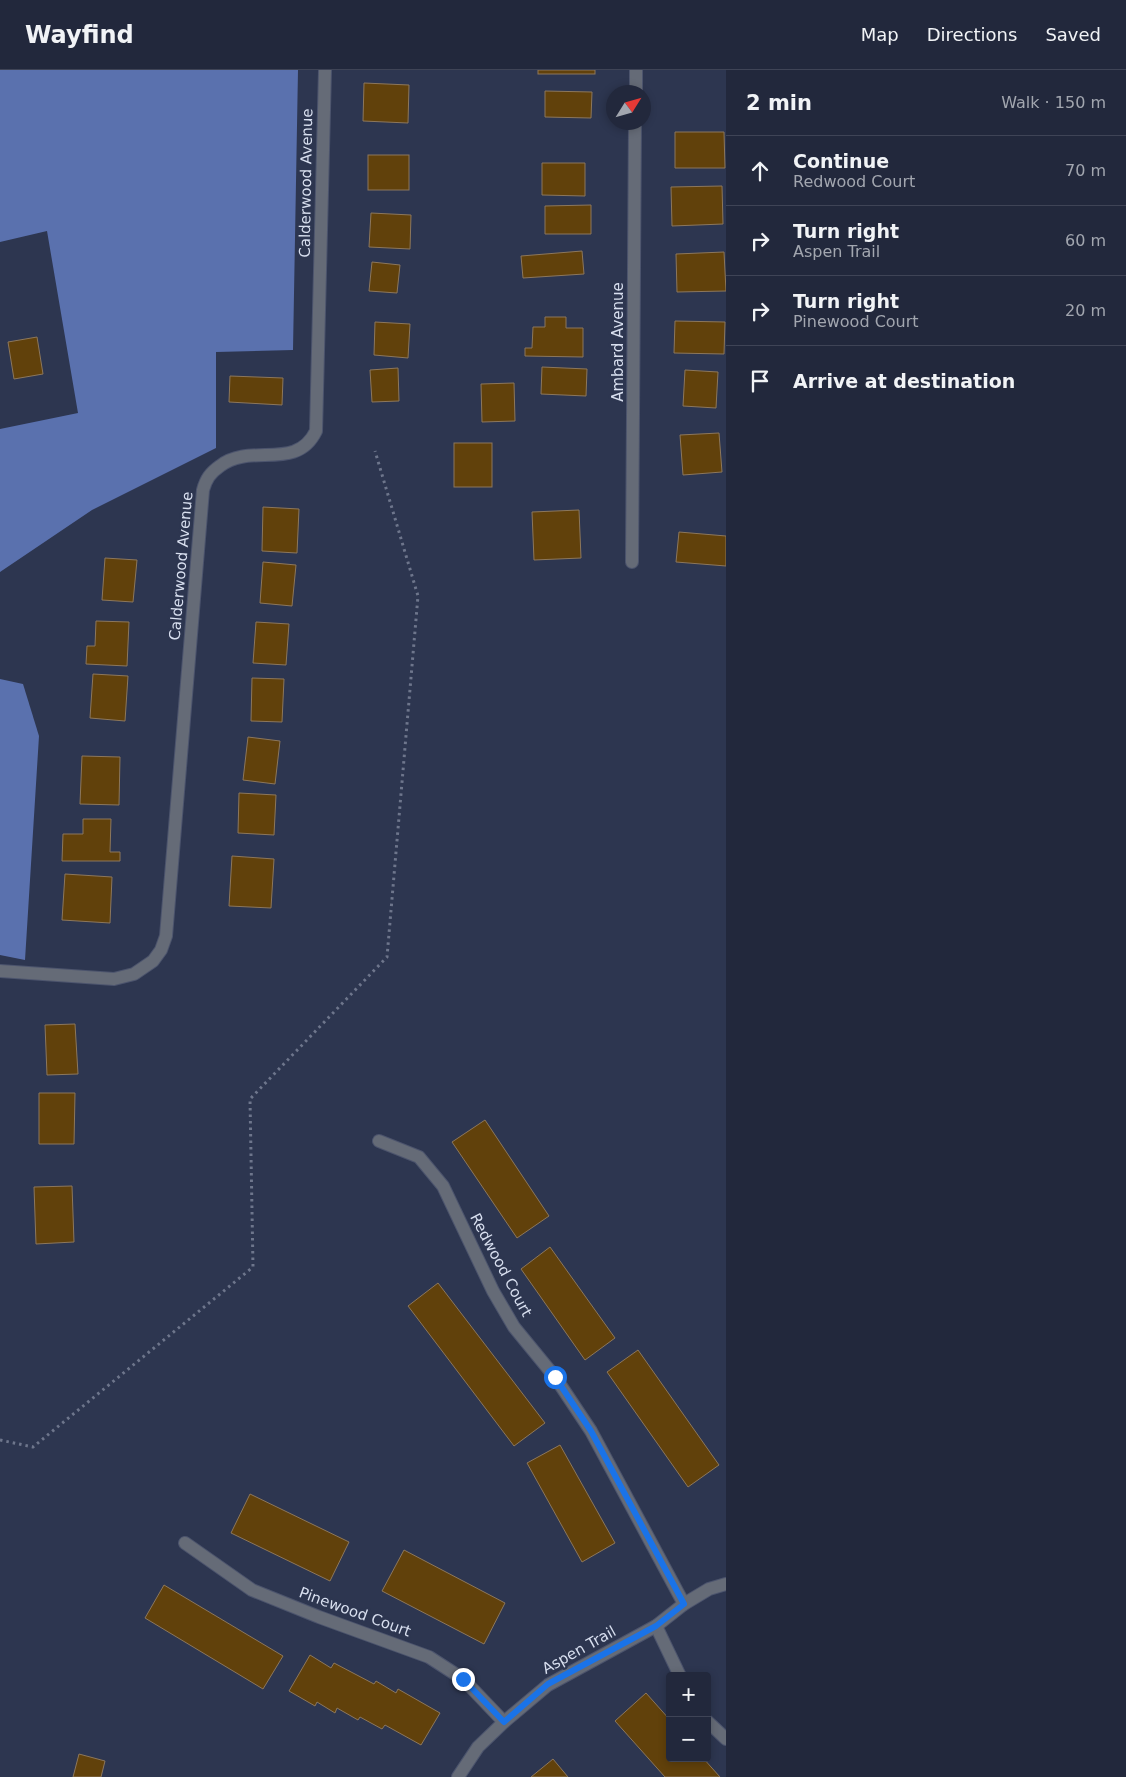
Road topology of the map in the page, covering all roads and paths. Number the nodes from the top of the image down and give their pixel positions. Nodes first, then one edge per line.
1 (325, 70) edge
2 (636, 70) edge
3 (636, 85) edge
4 (636, 130) edge
5 (374, 451) dead end
6 (632, 562) dead end
7 (0, 970) edge
8 (378, 1141) dead end
9 (0, 1440) edge
10 (185, 1544) dead end
11 (726, 1584) edge
12 (684, 1604) junction
13 (656, 1626) junction
14 (678, 1672) edge
15 (504, 1722) junction
16 (711, 1725) edge
17 (726, 1739) edge
18 (458, 1777) edge

1 - 7 street, Calderwood Avenue
2 - 3 street
4 - 6 street, Ambard Avenue
5 - 9 path
8 - 12 street, Redwood Court
10 - 15 street, Pinewood Court
11 - 12 street, Aspen Trail
12 - 13 street, Aspen Trail
13 - 14 street
13 - 15 street, Aspen Trail
15 - 18 street, Aspen Trail
16 - 17 street

